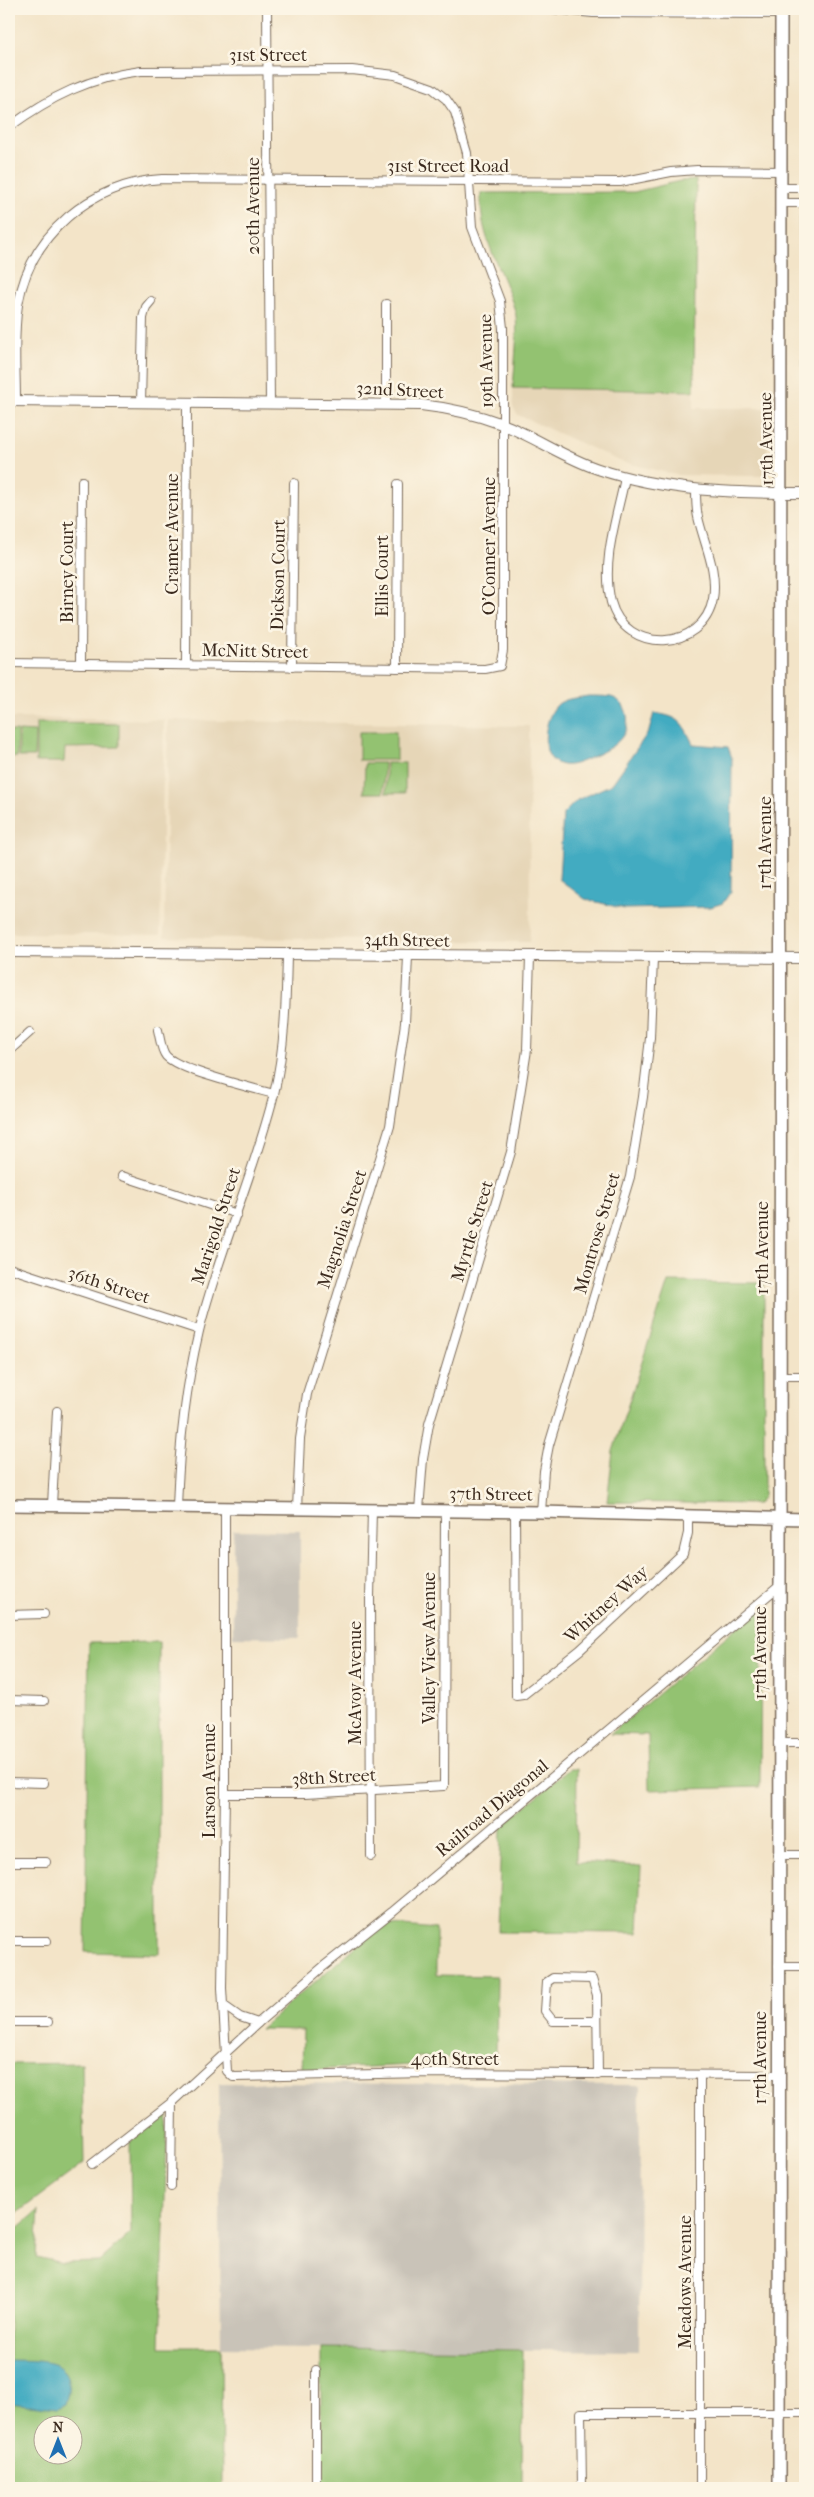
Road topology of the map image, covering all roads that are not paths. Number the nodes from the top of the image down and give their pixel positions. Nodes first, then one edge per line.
1 (267, 9) edge
2 (553, 9) edge
3 (781, 11) edge
4 (267, 70) junction
5 (9, 127) edge
6 (782, 171) junction
7 (268, 180) junction
8 (471, 181) junction
9 (782, 188) junction
10 (805, 188) edge
11 (782, 203) junction
12 (805, 203) edge
13 (151, 301) dead end
14 (386, 304) dead end
15 (12, 401) edge
16 (141, 403) junction
17 (270, 403) junction
18 (187, 404) junction
19 (386, 404) junction
20 (502, 425) junction
21 (625, 478) junction
22 (82, 481) dead end
23 (294, 483) dead end
24 (398, 484) dead end
25 (696, 490) junction
26 (784, 493) junction
27 (805, 493) edge
28 (9, 663) edge
29 (82, 664) junction
30 (186, 665) junction
31 (500, 666) joint
32 (292, 667) junction
33 (397, 668) junction
34 (9, 952) edge
35 (287, 955) junction
36 (408, 956) junction
37 (530, 957) junction
38 (653, 958) junction
39 (781, 958) junction
40 (805, 958) edge
41 (158, 1030) dead end
42 (30, 1032) dead end
43 (9, 1051) edge
44 (274, 1094) junction
45 (122, 1176) dead end
46 (236, 1214) junction
47 (9, 1268) edge
48 (199, 1330) junction
49 (779, 1376) junction
50 (805, 1376) edge
51 (58, 1411) dead end
52 (9, 1504) edge
53 (52, 1505) junction
54 (177, 1507) junction
55 (225, 1508) junction
56 (297, 1509) junction
57 (372, 1510) junction
58 (419, 1510) junction
59 (445, 1510) junction
60 (515, 1512) junction
61 (541, 1512) junction
62 (688, 1516) junction
63 (778, 1518) junction
64 (805, 1519) edge
65 (778, 1587) junction
66 (44, 1614) dead end
67 (9, 1615) edge
68 (9, 1700) edge
69 (44, 1700) dead end
70 (778, 1743) junction
71 (805, 1744) edge
72 (9, 1782) edge
73 (44, 1782) dead end
74 (444, 1786) joint
75 (370, 1790) junction
76 (225, 1794) junction
77 (777, 1854) junction
78 (805, 1855) edge
79 (371, 1856) dead end
80 (9, 1862) edge
81 (46, 1862) dead end
82 (9, 1941) edge
83 (47, 1941) dead end
84 (778, 1966) junction
85 (805, 1966) edge
86 (223, 2006) junction
87 (597, 2021) junction
88 (9, 2022) edge
89 (48, 2022) dead end
90 (258, 2023) junction
91 (226, 2053) junction
92 (598, 2075) junction
93 (700, 2075) junction
94 (778, 2075) junction
95 (172, 2102) junction
96 (92, 2164) dead end
97 (171, 2187) dead end
98 (316, 2370) dead end
99 (700, 2413) junction
100 (779, 2414) junction
101 (805, 2414) edge
102 (316, 2488) edge
103 (582, 2488) edge
104 (700, 2488) edge
105 (779, 2488) edge

1 - 4 street, 20th Avenue
2 - 3 street
3 - 6 main road, 17th Avenue
4 - 5 street, 31st Street
4 - 7 street, 20th Avenue
4 - 8 street, 31st Street
6 - 8 street, 31st Street Road
6 - 9 main road, 17th Avenue
7 - 8 street, 31st Street Road
7 - 15 street, 31st Street Road
7 - 17 street, 20th Avenue
8 - 20 street, 19th Avenue
9 - 10 street
9 - 11 main road, 17th Avenue
11 - 12 street
11 - 26 main road, 17th Avenue
13 - 16 street
14 - 19 street
15 - 16 street, 32nd Street
16 - 18 street, 32nd Street
17 - 18 street, 32nd Street
17 - 19 street, 32nd Street
18 - 30 street, Cramer Avenue
19 - 20 street, 32nd Street
20 - 21 street, 32nd Street
20 - 31 street, O'Conner Avenue
21 - 25 street, 32nd Street
21 - 25 street
22 - 29 street, Birney Court
23 - 32 street, Dickson Court
24 - 33 street, Ellis Court
25 - 26 street, 32nd Street
26 - 27 street, 32nd Street
26 - 39 main road, 17th Avenue
28 - 29 street, McNitt Street
29 - 30 street, McNitt Street
30 - 32 street, McNitt Street
31 - 33 street, McNitt Street
32 - 33 street, McNitt Street
34 - 35 street, 34th Street
35 - 36 street, 34th Street
35 - 44 street, Marigold Street
36 - 37 street, 34th Street
36 - 56 street, Magnolia Street
37 - 38 street, 34th Street
37 - 58 street, Myrtle Street
38 - 39 street, 34th Street
38 - 61 street, Montrose Street
39 - 40 street, 34th Street
39 - 49 main road, 17th Avenue
41 - 44 street
42 - 43 street
44 - 46 street, Marigold Street
45 - 46 street
46 - 48 street, Marigold Street
47 - 48 street, 36th Street
48 - 54 street, Marigold Street
49 - 50 street
49 - 63 main road, 17th Avenue
51 - 53 street
52 - 53 main road
53 - 54 main road, 37th Street
54 - 55 main road, 37th Street
55 - 56 main road, 37th Street
55 - 76 street, Larson Avenue
56 - 57 main road, 37th Street
57 - 58 main road, 37th Street
57 - 75 street, McAvoy Avenue
58 - 59 main road, 37th Street
59 - 60 main road, 37th Street
59 - 74 street, Valley View Avenue
60 - 61 main road, 37th Street
60 - 62 street, Whitney Way
61 - 62 main road, 37th Street
62 - 63 main road, 37th Street
63 - 64 main road, 37th Street
63 - 65 main road, 17th Avenue
65 - 70 main road, 17th Avenue
65 - 90 street, Railroad Diagonal
66 - 67 street
68 - 69 street
70 - 71 street
70 - 77 main road, 17th Avenue
72 - 73 street
74 - 75 street, 38th Street
75 - 76 street, 38th Street
75 - 79 street, McAvoy Avenue
76 - 86 street, Larson Avenue
77 - 78 street
77 - 84 main road, 17th Avenue
80 - 81 street
82 - 83 street
84 - 85 street
84 - 94 main road, 17th Avenue
86 - 90 street
86 - 91 street, Larson Avenue
87 - 87 street
87 - 92 street
88 - 89 street
90 - 91 street, Railroad Diagonal
91 - 92 street, 40th Street
91 - 95 street
92 - 93 street, 40th Street
93 - 94 street, 40th Street
93 - 99 street, Meadows Avenue
94 - 100 main road, 17th Avenue
95 - 96 street
95 - 97 street
98 - 102 street
99 - 100 street
99 - 103 street
99 - 104 street, Meadows Avenue
100 - 101 street
100 - 105 main road, 17th Avenue

